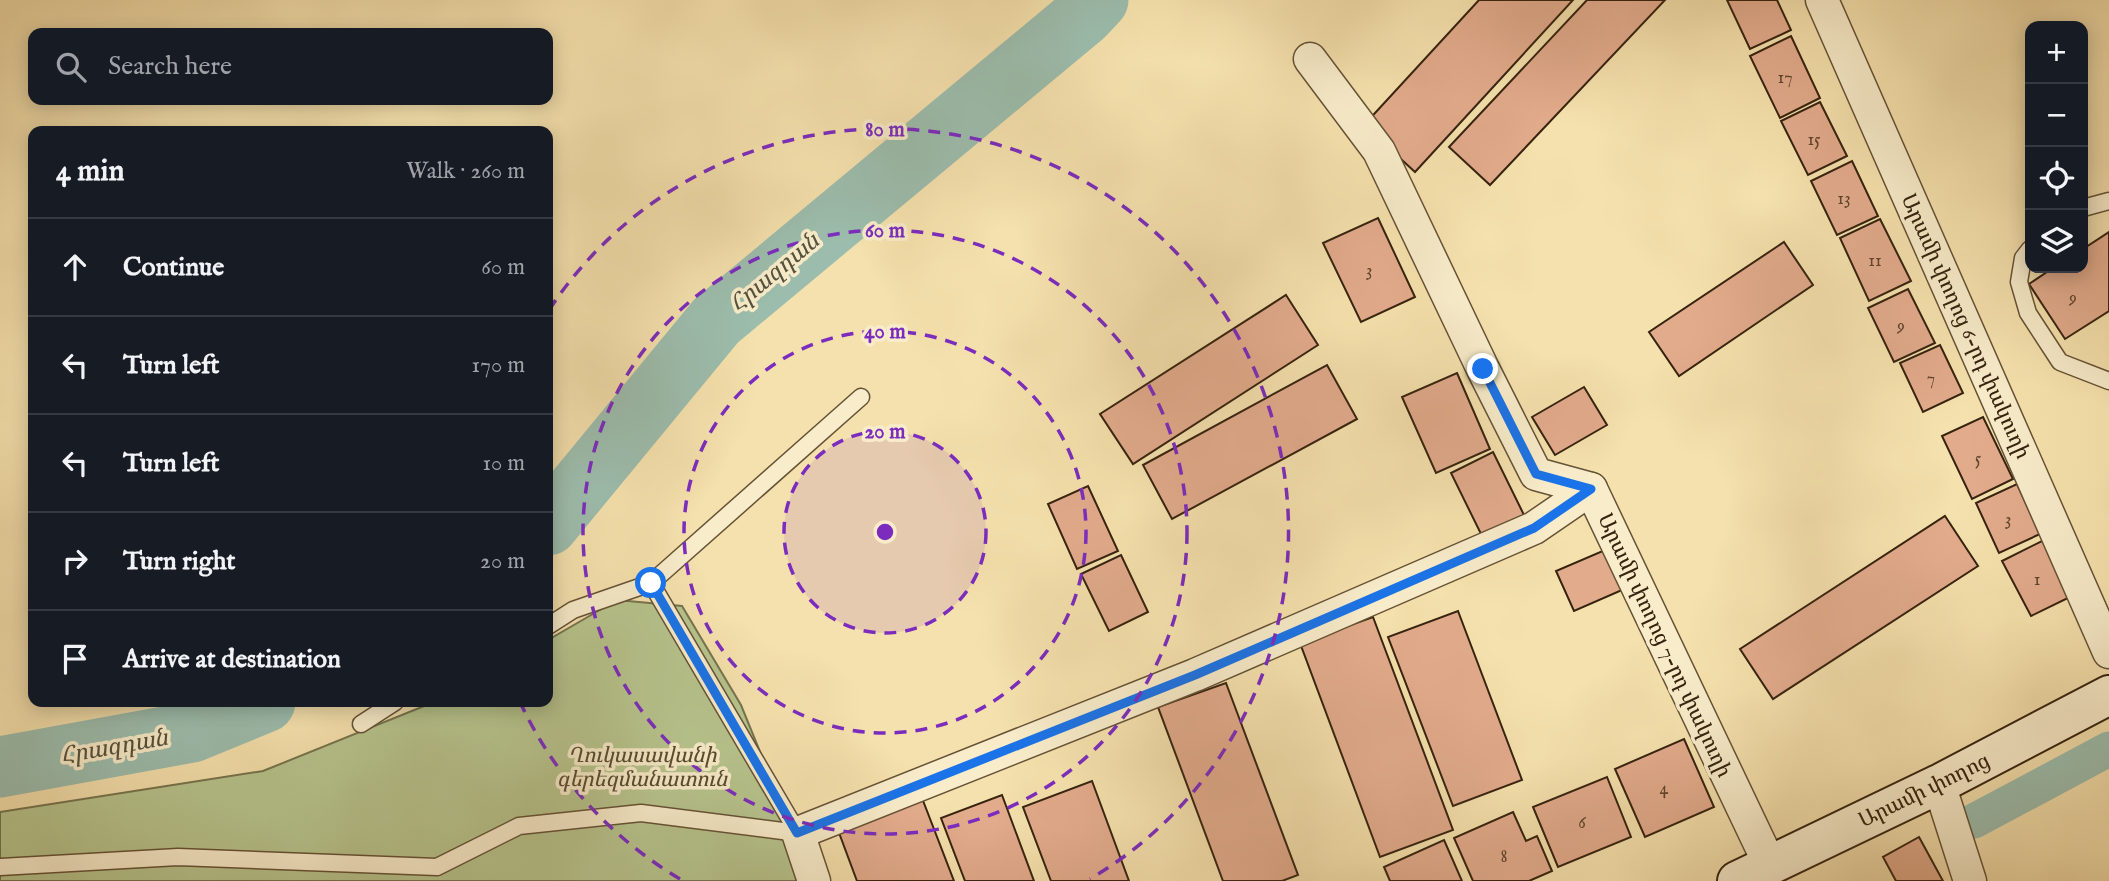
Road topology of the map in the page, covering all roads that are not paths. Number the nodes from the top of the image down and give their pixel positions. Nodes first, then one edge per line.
1 (1822, 0) edge
2 (1310, 59) dead end
3 (2109, 201) edge
4 (2088, 207) edge
5 (2025, 255) edge
6 (2109, 381) edge
7 (861, 397) dead end
8 (1591, 489) junction
9 (651, 583) junction
10 (553, 623) edge
11 (2109, 652) edge
12 (2109, 695) edge
13 (387, 707) edge
14 (361, 724) dead end
15 (1939, 784) junction
16 (797, 833) junction
17 (0, 866) edge
18 (1754, 873) edge
19 (814, 881) edge
20 (1970, 881) edge

1 - 11 street, Արամի փողոց 6-րդ փակուղի
2 - 8 street, Արամի փողոց 7-րդ փակուղի
3 - 4 lane
5 - 6 lane
7 - 9 lane
8 - 16 street
8 - 18 street, Արամի փողոց 7-րդ փակուղի
9 - 10 lane
9 - 16 lane
12 - 15 main road, Արամի փողոց
13 - 14 lane
15 - 18 main road, Արամի փողոց
15 - 20 street
16 - 17 lane
16 - 19 street

